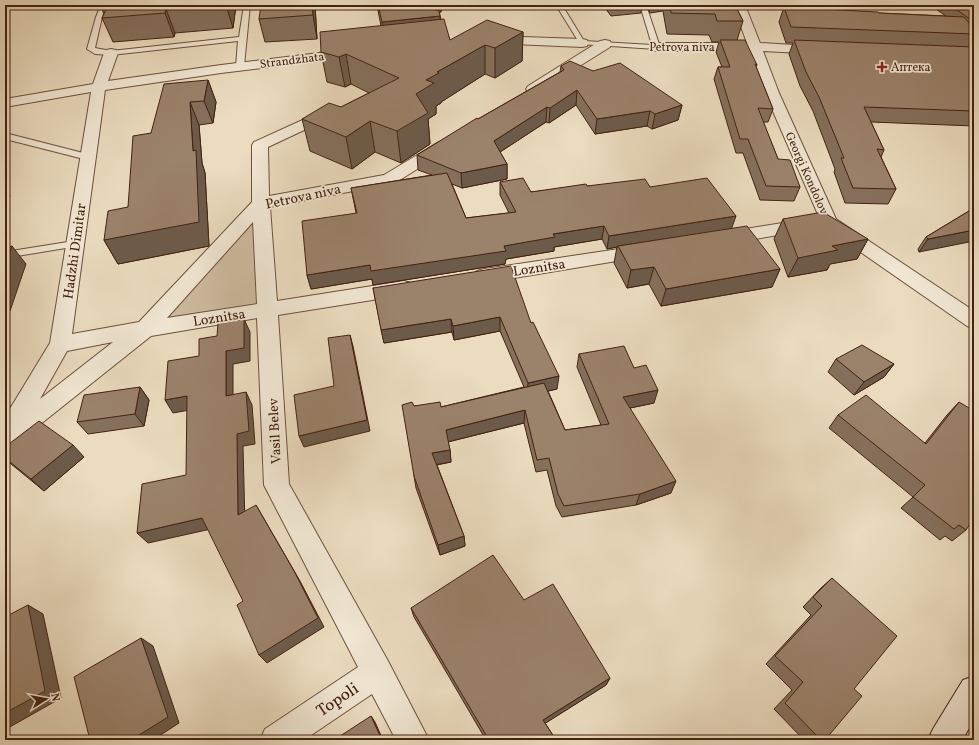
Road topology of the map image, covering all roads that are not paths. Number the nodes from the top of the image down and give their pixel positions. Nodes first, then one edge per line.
1 (104, 5) edge
2 (247, 5) edge
3 (559, 5) edge
4 (643, 5) edge
5 (739, 5) edge
6 (242, 39) junction
7 (483, 40) edge
8 (582, 43) junction
9 (605, 44) junction
10 (656, 47) junction
11 (755, 47) junction
12 (834, 50) edge
13 (360, 52) edge
14 (111, 53) junction
15 (240, 66) junction
16 (99, 86) junction
17 (518, 99) edge
18 (5, 103) edge
19 (312, 121) edge
20 (5, 136) edge
21 (457, 137) edge
22 (88, 157) junction
23 (261, 203) junction
24 (829, 222) junction
25 (704, 241) edge
26 (74, 244) junction
27 (665, 247) edge
28 (5, 255) edge
29 (470, 278) edge
30 (423, 286) edge
31 (267, 310) junction
32 (974, 321) edge
33 (145, 329) junction
34 (60, 344) junction
35 (5, 438) edge
36 (377, 672) junction
37 (974, 691) edge
38 (276, 740) edge
39 (413, 740) edge
40 (944, 740) edge

1 - 14 lane
2 - 6 lane
3 - 8 lane
4 - 10 lane
5 - 11 street, Georgi Kondolov
6 - 14 lane
6 - 15 lane
7 - 8 street
8 - 9 lane, Petrova niva
9 - 10 lane, Petrova niva
9 - 17 street
10 - 11 street, Petrova niva
11 - 12 street, Petrova niva
11 - 24 street, Georgi Kondolov
13 - 15 street, Strandzhata
14 - 16 street, Hadzhi Dimitar
15 - 16 street, Strandzhata
16 - 18 street, Strandzhata
16 - 22 street, Hadzhi Dimitar
19 - 23 street, Vasil Belev
20 - 22 lane
21 - 23 street, Petrova niva
22 - 26 street, Hadzhi Dimitar
23 - 31 street, Vasil Belev
23 - 33 street, Petrova niva
24 - 25 street
24 - 32 street, Georgi Kondolov
26 - 28 lane
26 - 34 street, Hadzhi Dimitar
27 - 29 street, Loznitsa
30 - 31 street, Loznitsa
31 - 33 street, Loznitsa
31 - 36 street, Vasil Belev
33 - 34 street, Loznitsa
33 - 35 street, Petrova niva
34 - 35 street, Hadzhi Dimitar
36 - 38 street, Topoli
36 - 39 street, Vasil Belev
37 - 40 street

